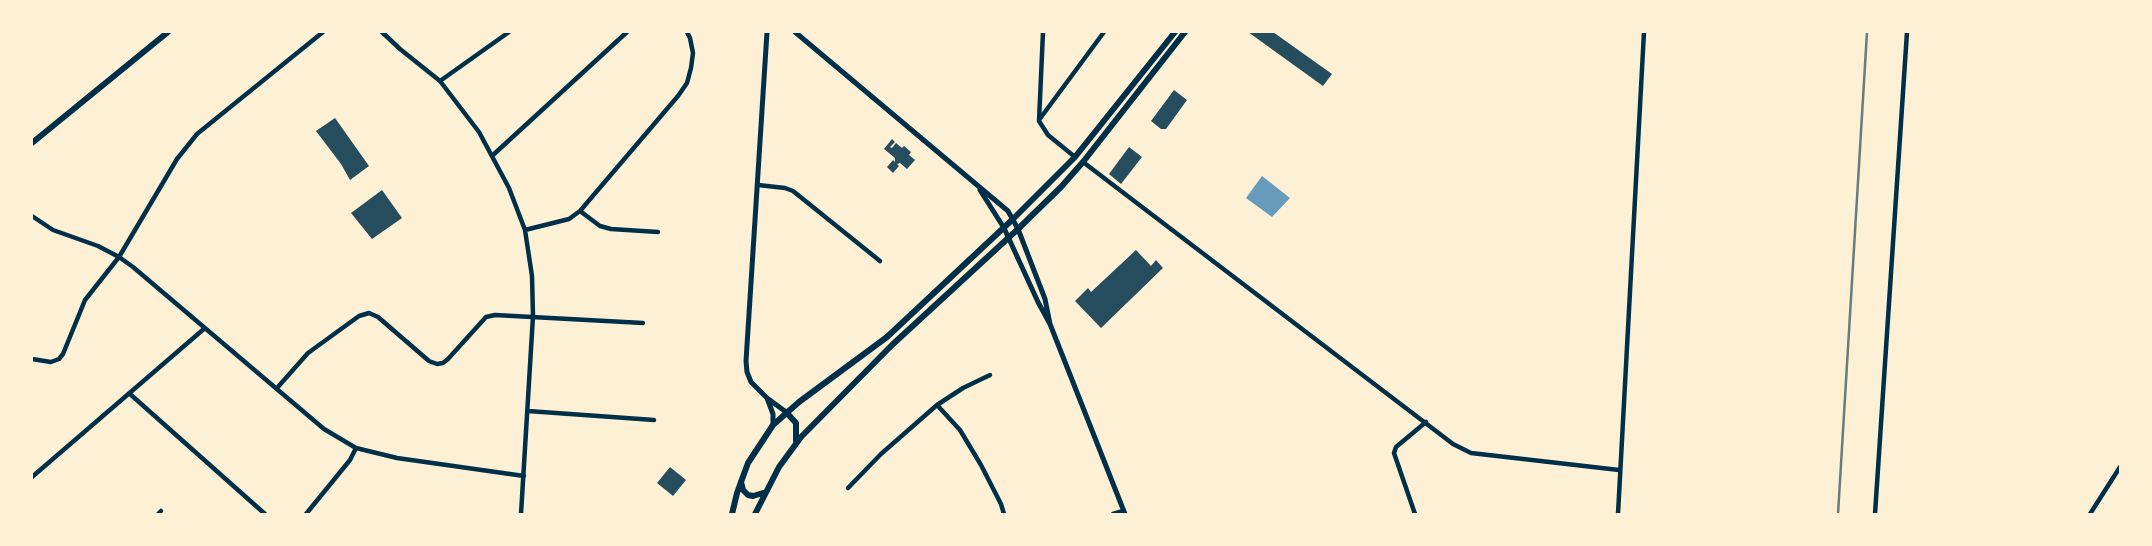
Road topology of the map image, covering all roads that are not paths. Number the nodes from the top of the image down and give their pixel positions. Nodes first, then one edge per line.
1 (168, 32) edge
2 (323, 32) edge
3 (382, 32) edge
4 (509, 32) edge
5 (627, 32) edge
6 (687, 32) edge
7 (767, 32) edge
8 (794, 32) edge
9 (1043, 32) edge
10 (1104, 32) edge
11 (1175, 32) edge
12 (1185, 32) edge
13 (1644, 32) edge
14 (1907, 32) edge
15 (440, 80) junction
16 (1039, 121) junction
17 (32, 143) edge
18 (493, 155) junction
19 (1075, 157) junction
20 (1083, 162) junction
21 (976, 184) junction
22 (758, 185) junction
23 (580, 211) junction
24 (32, 216) edge
25 (1013, 219) junction
26 (1004, 228) junction
27 (1018, 229) junction
28 (524, 230) junction
29 (658, 232) dead end
30 (1009, 237) junction
31 (118, 257) junction
32 (880, 261) dead end
33 (1045, 299) junction
34 (1038, 302) junction
35 (533, 316) junction
36 (643, 323) dead end
37 (1051, 324) junction
38 (205, 328) junction
39 (32, 359) edge
40 (990, 375) dead end
41 (277, 388) junction
42 (130, 394) junction
43 (767, 398) junction
44 (937, 405) junction
45 (528, 411) junction
46 (786, 412) junction
47 (654, 420) dead end
48 (1426, 422) junction
49 (773, 425) junction
50 (796, 443) junction
51 (356, 448) junction
52 (2120, 467) edge
53 (1619, 470) junction
54 (524, 476) junction
55 (32, 477) edge
56 (741, 480) junction
57 (848, 488) dead end
58 (765, 492) junction
59 (1124, 513) edge
60 (265, 514) edge
61 (306, 514) edge
62 (521, 514) edge
63 (733, 514) edge
64 (755, 514) edge
65 (1004, 514) edge
66 (1113, 514) edge
67 (1415, 514) edge
68 (1618, 514) edge
69 (1875, 514) edge
70 (2090, 514) edge

1 - 17 main road
2 - 31 street
3 - 15 street
4 - 15 street
5 - 18 street
6 - 23 street
7 - 22 street
8 - 21 street
9 - 16 street
10 - 16 street
11 - 19 main road
12 - 20 main road
13 - 53 street
14 - 69 street
15 - 18 street
16 - 19 street
18 - 28 street
19 - 25 main road
20 - 27 main road
20 - 48 street
21 - 25 street
21 - 26 street
22 - 32 street
22 - 43 street
23 - 28 street
23 - 29 street
24 - 31 street
25 - 26 main road
25 - 27 street
26 - 30 street
26 - 46 main road
27 - 30 main road
27 - 33 street
28 - 35 street
30 - 34 street
30 - 50 main road
31 - 38 street
31 - 39 street
33 - 34 street
33 - 37 street
34 - 37 street
35 - 36 street
35 - 41 street
35 - 45 street
37 - 59 street
38 - 41 street
38 - 42 street
40 - 44 street
41 - 51 street
42 - 55 street
42 - 60 street
43 - 46 street
43 - 49 street
44 - 57 street
44 - 65 street
45 - 47 street
45 - 54 street
46 - 49 main road
46 - 50 main road
48 - 53 street
48 - 67 street
49 - 56 main road
50 - 58 main road
51 - 54 street
51 - 61 street
52 - 70 street
53 - 68 street
54 - 62 street
56 - 58 main road
56 - 63 main road
58 - 64 main road
59 - 66 street

